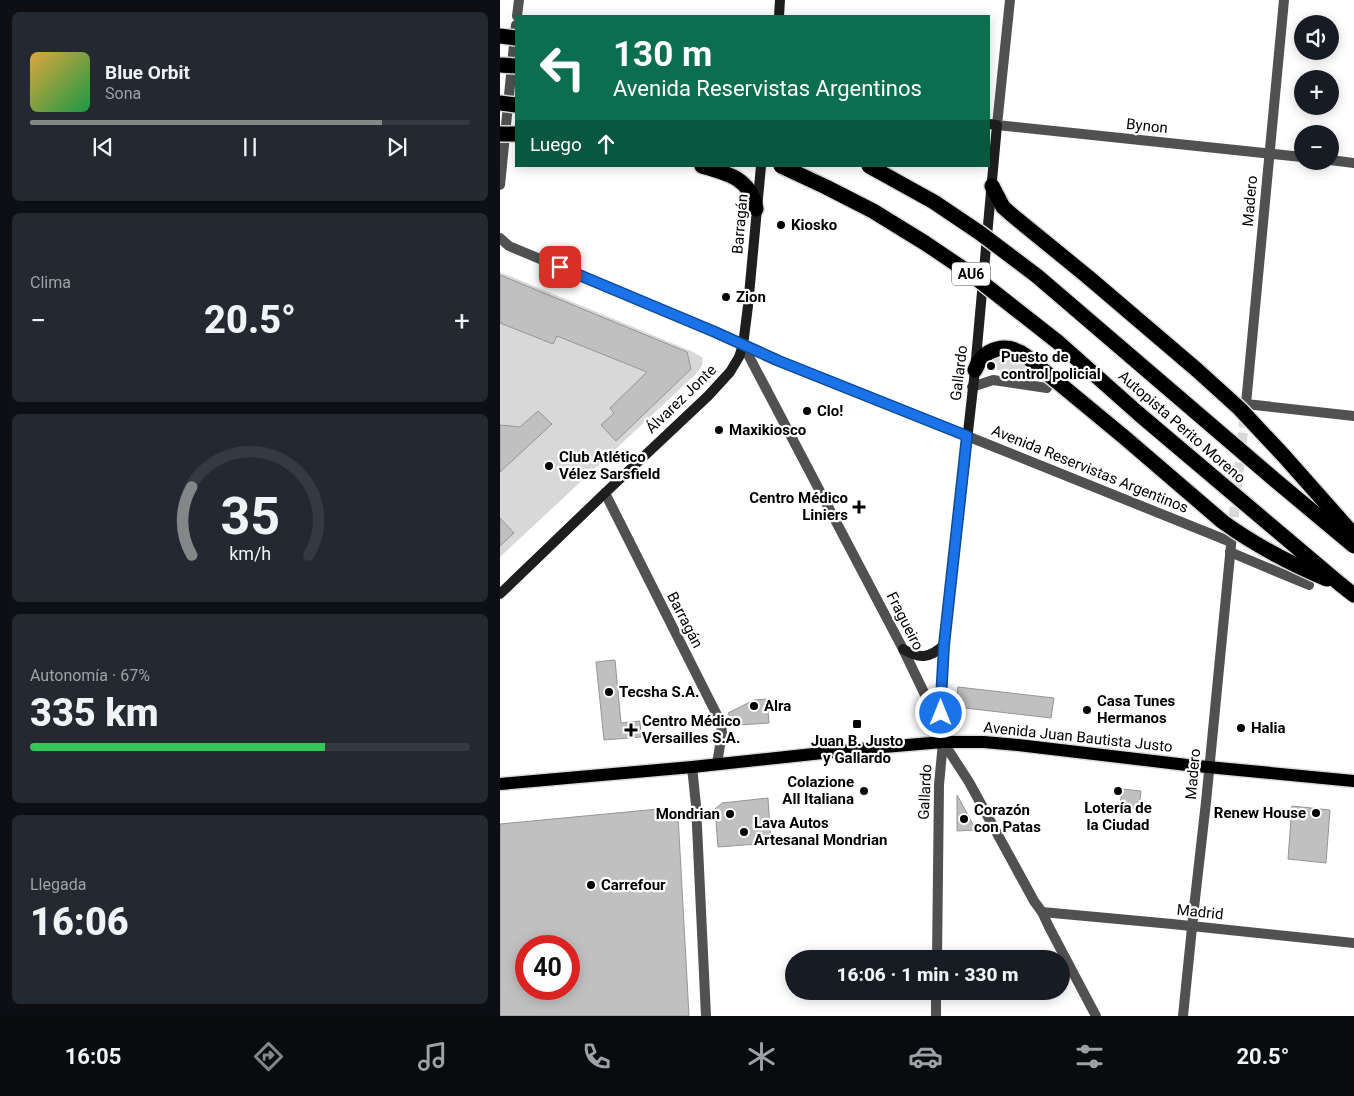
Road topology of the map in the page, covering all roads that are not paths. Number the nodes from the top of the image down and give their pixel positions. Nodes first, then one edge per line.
1 (519, 0) edge
2 (780, 0) edge
3 (1010, 0) edge
4 (1284, 0) edge
5 (517, 15) edge
6 (779, 15) edge
7 (515, 35) edge
8 (500, 36) edge
9 (515, 38) edge
10 (500, 65) edge
11 (515, 66) edge
12 (500, 103) edge
13 (515, 105) edge
14 (993, 124) edge
15 (500, 134) edge
16 (515, 134) edge
17 (1269, 154) junction
18 (1294, 156) edge
19 (1339, 161) edge
20 (1354, 163) edge
21 (705, 167) edge
22 (761, 167) edge
23 (782, 167) edge
24 (871, 167) edge
25 (500, 185) edge
26 (992, 186) junction
27 (756, 209) junction
28 (500, 238) edge
29 (743, 345) junction
30 (975, 370) junction
31 (972, 387) junction
32 (1046, 388) dead end
33 (1354, 416) edge
34 (967, 436) junction
35 (605, 493) junction
36 (1354, 535) edge
37 (1231, 543) junction
38 (1354, 546) edge
39 (1340, 584) junction
40 (1309, 585) dead end
41 (500, 594) edge
42 (1354, 595) edge
43 (944, 645) junction
44 (902, 649) junction
45 (943, 742) junction
46 (717, 764) junction
47 (692, 767) junction
48 (1209, 767) junction
49 (1354, 781) edge
50 (500, 784) edge
51 (1042, 912) junction
52 (1192, 926) junction
53 (1354, 943) edge
54 (936, 950) edge
55 (936, 1000) edge
56 (706, 1016) edge
57 (936, 1016) edge
58 (1096, 1016) edge
59 (1183, 1016) edge

1 - 5 street
2 - 6 street
3 - 14 street, Gallardo
4 - 17 street, Madero
7 - 25 street
8 - 9 highway, bridge
10 - 11 highway, bridge
12 - 13 highway, bridge
14 - 17 street, Bynon
14 - 26 street, Gallardo
15 - 16 highway, bridge
17 - 18 street, Bynon
17 - 33 street, Madero
19 - 20 street
21 - 27 highway
22 - 27 street, Barragán
23 - 39 highway, Autopista Perito Moreno / AU6, bridge
24 - 38 highway, Autopista Perito Moreno / AU6, bridge
26 - 30 street, Gallardo
26 - 36 highway, bridge
27 - 29 street, Barragán
28 - 29 street
29 - 34 street, Avenida Reservistas Argentinos
29 - 35 street, Álvarez Jonte
29 - 44 street, Fragueiro
30 - 31 street, Gallardo
30 - 39 highway, bridge
31 - 32 street
31 - 34 street, Gallardo
34 - 37 street, Avenida Reservistas Argentinos
34 - 43 street, Gallardo
35 - 41 street, Álvarez Jonte
35 - 46 street, Barragán
37 - 40 street, Avenida Reservistas Argentinos
37 - 48 street, Madero
39 - 42 highway, Autopista Perito Moreno / AU6
43 - 44 street
43 - 45 street, Gallardo
44 - 45 street, Fragueiro
45 - 46 main road, Avenida Juan Bautista Justo
45 - 48 main road, Avenida Juan Bautista Justo
45 - 51 street, Fragueiro
45 - 54 street, Gallardo
46 - 47 main road, Avenida Juan Bautista Justo
47 - 50 main road, Avenida Juan Bautista Justo
47 - 56 street
48 - 49 main road, Avenida Juan Bautista Justo
48 - 52 street, Madero
51 - 52 street, Madrid
51 - 58 street, Fragueiro
52 - 53 street, Madrid
52 - 59 street, Madero
55 - 57 street

